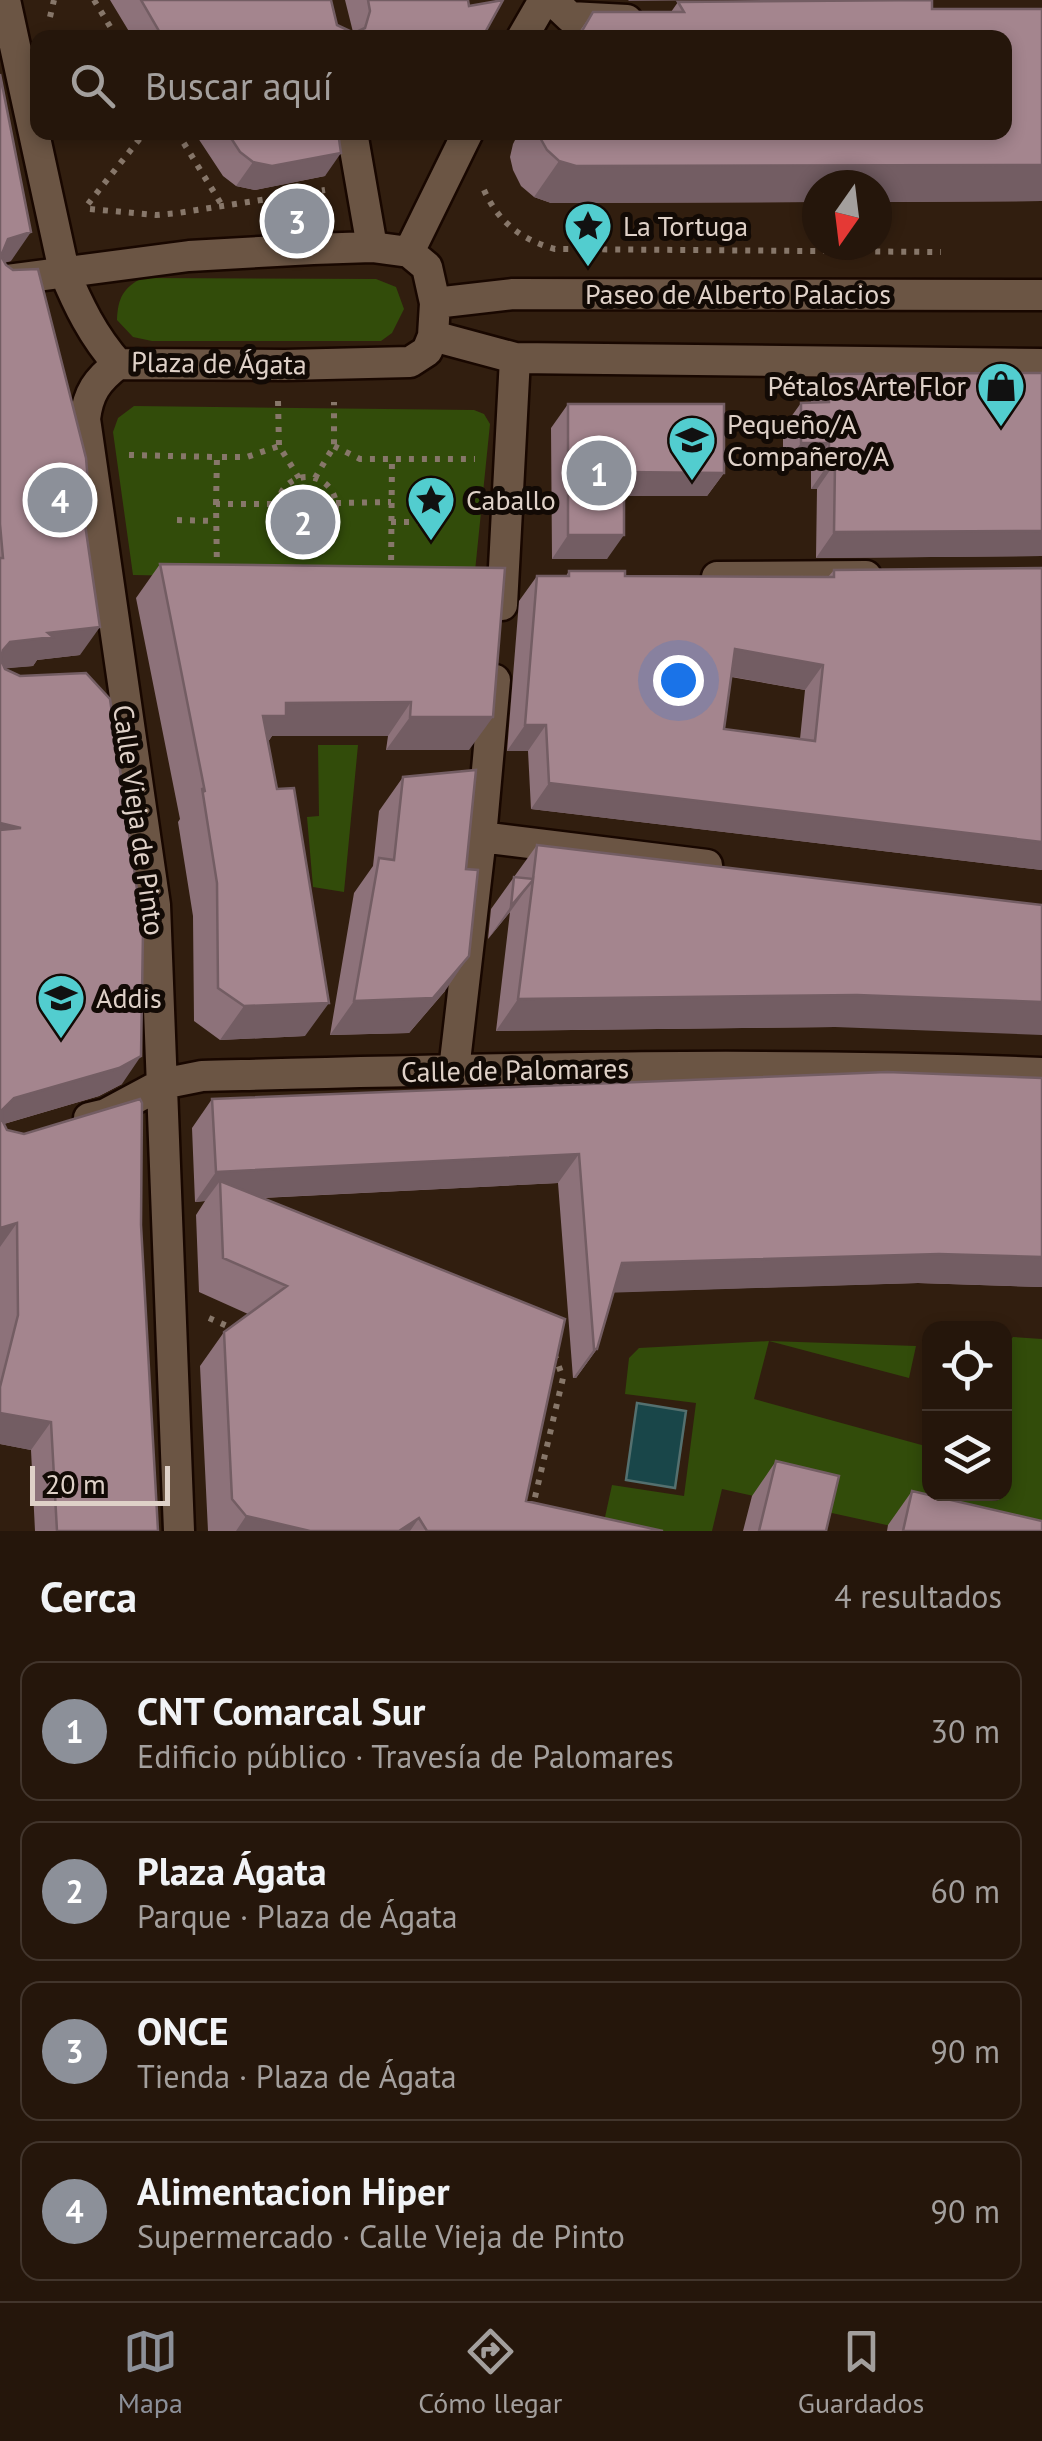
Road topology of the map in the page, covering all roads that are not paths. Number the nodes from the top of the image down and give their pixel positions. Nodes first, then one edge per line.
1 (5, 0) edge
2 (544, 0) edge
3 (552, 0) edge
4 (659, 20) edge
5 (527, 30) edge
6 (30, 115) edge
7 (35, 140) edge
8 (353, 140) edge
9 (464, 140) edge
10 (372, 248) junction
11 (409, 252) junction
12 (64, 271) junction
13 (0, 281) edge
14 (1042, 295) edge
15 (435, 303) junction
16 (433, 336) junction
17 (514, 358) junction
18 (118, 364) junction
19 (1042, 364) edge
20 (888, 576) edge
21 (695, 577) edge
22 (504, 578) junction
23 (541, 578) edge
24 (481, 838) junction
25 (733, 869) edge
26 (454, 1070) junction
27 (1042, 1073) edge
28 (162, 1084) junction
29 (53, 1129) edge
30 (179, 1531) edge

1 - 6 street, Plaza de Ágata
2 - 5 street
3 - 4 street
7 - 12 street, Plaza de Ágata
8 - 10 street
9 - 11 street
10 - 11 street
10 - 12 street
11 - 15 street
12 - 13 street
12 - 18 street, Plaza de Ágata
14 - 15 street, Paseo de Alberto Palacios
15 - 16 street
16 - 17 street
16 - 18 street, Plaza de Ágata
17 - 19 street
17 - 22 street
18 - 28 street, Calle Vieja de Pinto
20 - 21 street
22 - 23 street
22 - 24 street
24 - 25 street
24 - 26 street
26 - 27 street, Calle de Palomares
26 - 28 street, Calle de Palomares
28 - 29 street, Calle de Palomares
28 - 30 street, Calle Vieja de Pinto

